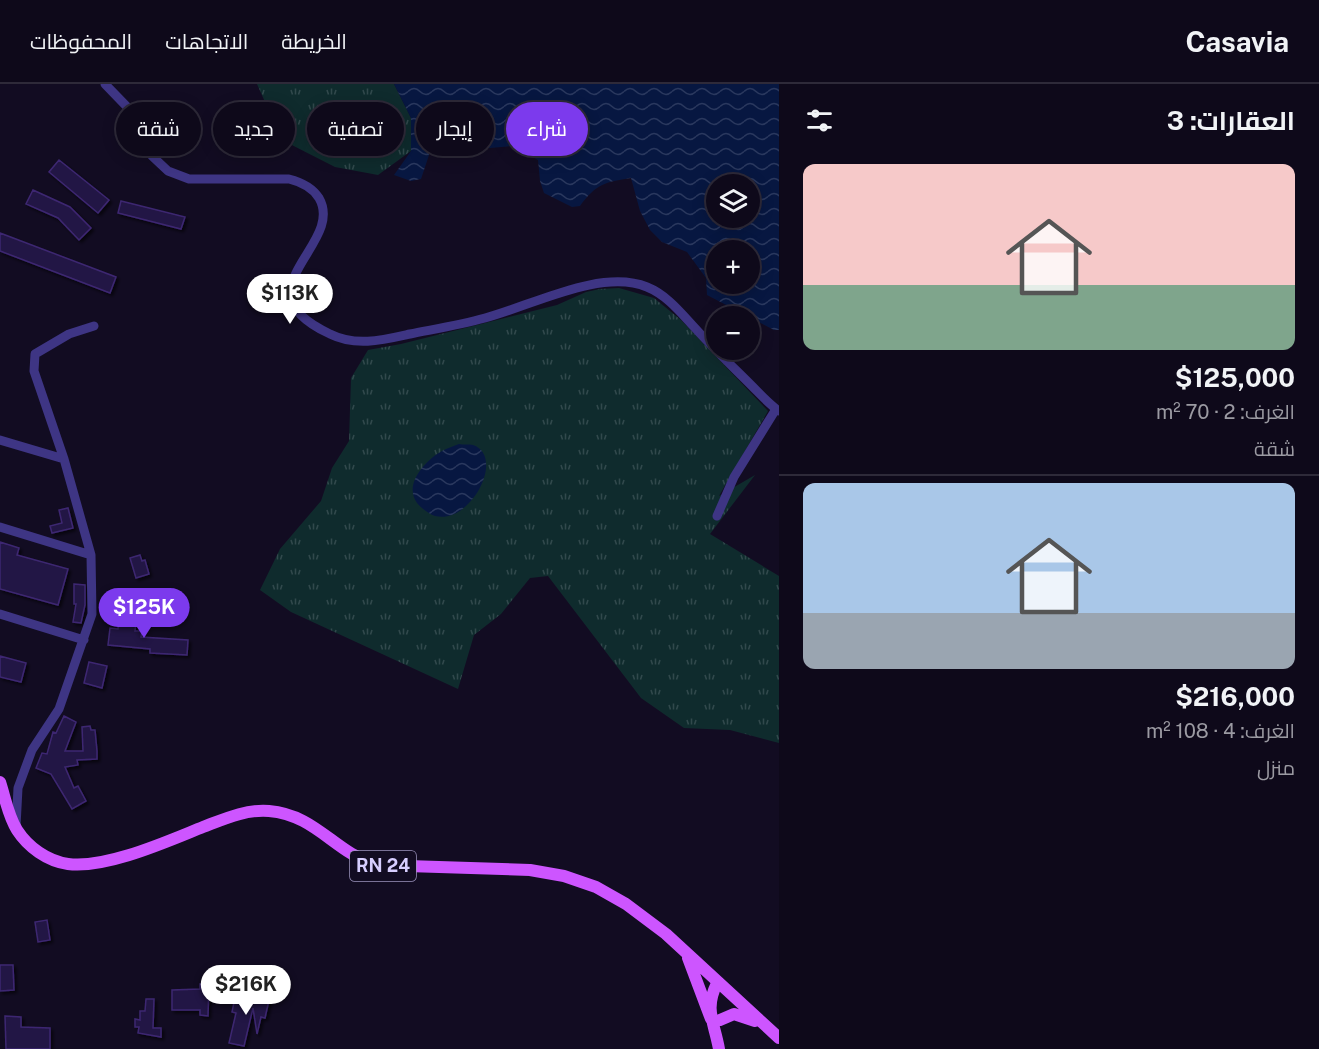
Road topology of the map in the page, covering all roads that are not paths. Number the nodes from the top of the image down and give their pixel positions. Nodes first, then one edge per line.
1 (105, 84) edge
2 (94, 326) dead end
3 (778, 410) edge
4 (0, 440) edge
5 (64, 459) junction
6 (717, 516) dead end
7 (0, 527) edge
8 (91, 555) junction
9 (0, 614) edge
10 (84, 640) junction
11 (0, 782) edge
12 (16, 829) junction
13 (686, 954) junction
14 (717, 983) junction
15 (732, 996) junction
16 (716, 1023) junction
17 (762, 1023) junction
18 (779, 1038) edge
19 (719, 1049) edge

1 - 3 street
2 - 5 street
3 - 6 street
4 - 5 street
5 - 8 street
7 - 8 street
8 - 10 street
9 - 10 street
10 - 12 street
11 - 12 main road, RN 24
12 - 13 main road, RN 24
13 - 14 main road, RN 24
13 - 16 main road
14 - 15 main road, RN 24
14 - 16 main road
15 - 16 main road
15 - 17 main road, RN 24
16 - 17 main road
16 - 19 main road
17 - 18 main road, RN 24

